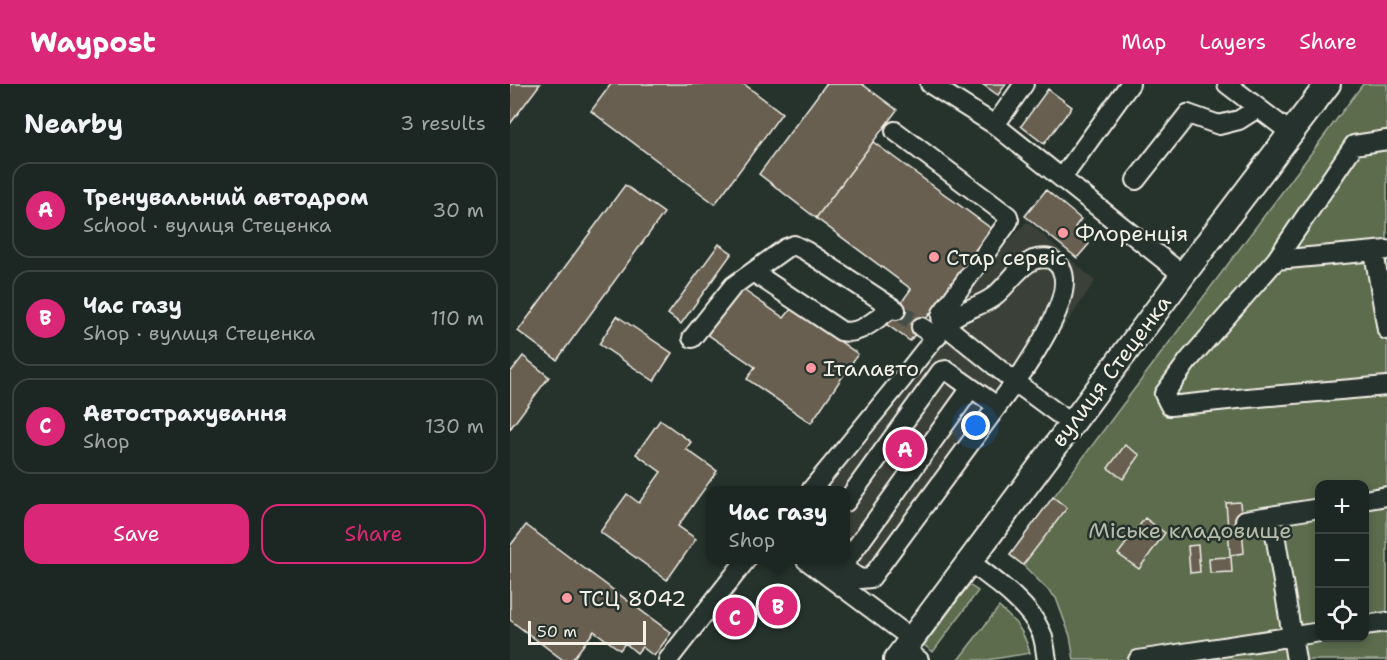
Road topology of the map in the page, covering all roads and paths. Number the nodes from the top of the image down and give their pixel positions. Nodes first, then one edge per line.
1 (930, 84) edge
2 (1024, 84) edge
3 (1130, 84) edge
4 (1227, 84) edge
5 (1328, 84) edge
6 (1258, 108) junction
7 (995, 125) junction
8 (895, 131) dead end
9 (1292, 133) junction
10 (1387, 140) edge
11 (1062, 178) junction
12 (1136, 180) dead end
13 (1380, 251) edge
14 (1276, 260) junction
15 (753, 272) junction
16 (1183, 275) junction
17 (921, 327) tunnel mouth
18 (1387, 330) edge
19 (941, 332) junction
20 (692, 338) dead end
21 (1015, 382) junction
22 (1387, 386) edge
23 (971, 388) junction
24 (997, 406) junction
25 (1072, 424) junction
26 (814, 486) edge
27 (850, 496) edge
28 (1387, 496) edge
29 (1369, 499) edge
30 (1315, 508) edge
31 (1272, 516) junction
32 (1245, 520) dead end
33 (850, 547) edge
34 (970, 562) junction
35 (744, 564) edge
36 (810, 564) edge
37 (839, 564) edge
38 (1387, 622) edge
39 (1369, 624) edge
40 (1315, 633) edge
41 (1292, 636) junction
42 (906, 654) edge
43 (668, 660) edge
44 (1047, 660) edge
45 (1138, 660) edge
46 (1296, 660) edge

1 - 7 street
2 - 7 street
3 - 11 street
4 - 6 street
5 - 9 main road, вулиця Стеценка
6 - 9 street
6 - 12 street
7 - 11 street
8 - 19 street
9 - 16 main road, вулиця Стеценка
10 - 14 street
11 - 16 street
13 - 14 street
13 - 18 street
14 - 22 street
15 - 15 street
15 - 20 street
16 - 25 main road, вулиця Стеценка
17 - 19 street
19 - 21 street
19 - 21 street
19 - 26 street
21 - 24 street
21 - 25 street
23 - 24 street
23 - 27 street
23 - 33 street
24 - 37 street
25 - 34 main road, вулиця Стеценка
28 - 29 street
30 - 31 street
31 - 32 street
31 - 41 street
34 - 42 main road, вулиця Стеценка
34 - 44 street
35 - 43 street
36 - 42 street
38 - 39 street
40 - 41 street
41 - 45 street
41 - 46 street

